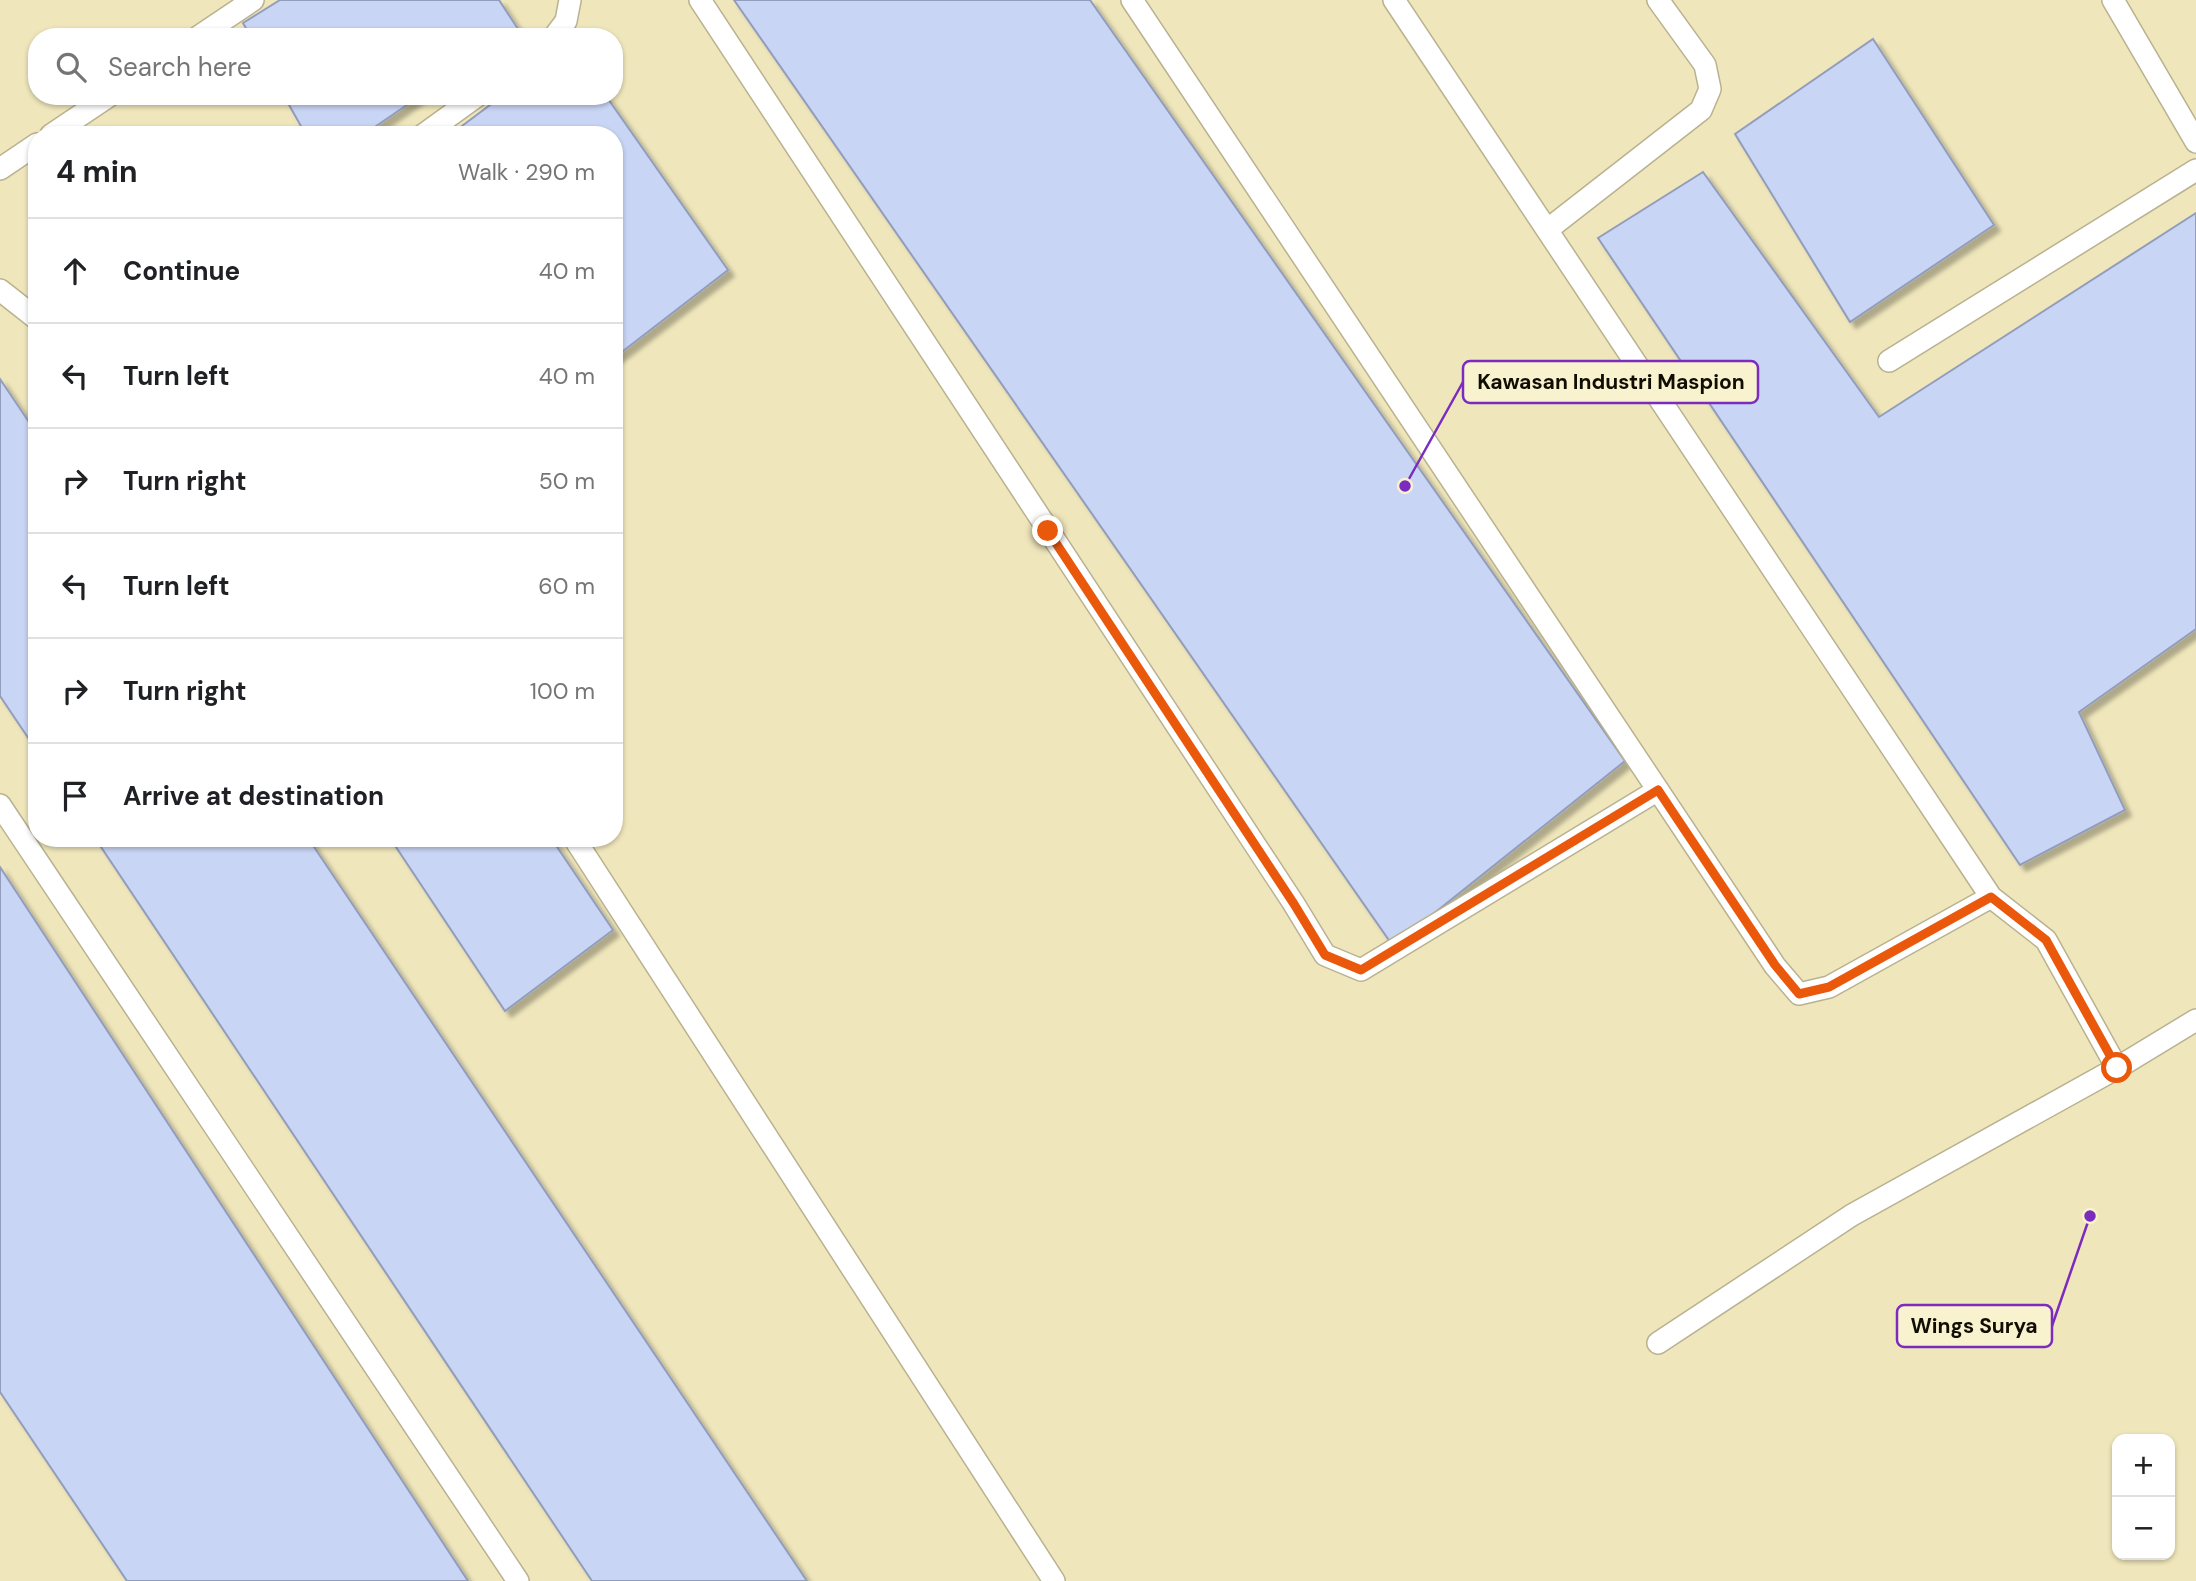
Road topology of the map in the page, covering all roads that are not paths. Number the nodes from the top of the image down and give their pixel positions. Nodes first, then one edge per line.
1 (253, 0) edge
2 (570, 0) edge
3 (700, 0) edge
4 (1132, 0) edge
5 (1394, 0) edge
6 (1658, 0) edge
7 (2113, 0) edge
8 (211, 28) edge
9 (561, 28) edge
10 (96, 105) edge
11 (465, 105) edge
12 (64, 126) edge
13 (435, 126) edge
14 (2196, 142) edge
15 (28, 150) edge
16 (0, 169) edge
17 (2196, 170) edge
18 (1547, 230) junction
19 (0, 290) edge
20 (28, 312) edge
21 (1889, 361) dead end
22 (1658, 790) junction
23 (0, 805) edge
24 (28, 847) edge
25 (28, 847) edge
26 (580, 847) edge
27 (1991, 897) junction
28 (2196, 1020) edge
29 (2117, 1068) junction
30 (1658, 1343) dead end
31 (518, 1581) edge
32 (1055, 1581) edge

1 - 8 lane
2 - 9 lane
3 - 22 lane
4 - 22 lane
5 - 18 lane
6 - 18 lane
7 - 14 lane
10 - 12 lane
11 - 13 lane
15 - 16 lane
17 - 21 lane
18 - 27 lane
19 - 20 lane
22 - 27 lane
23 - 24 lane
25 - 31 lane
26 - 32 lane
27 - 29 lane
28 - 29 lane
29 - 30 lane

